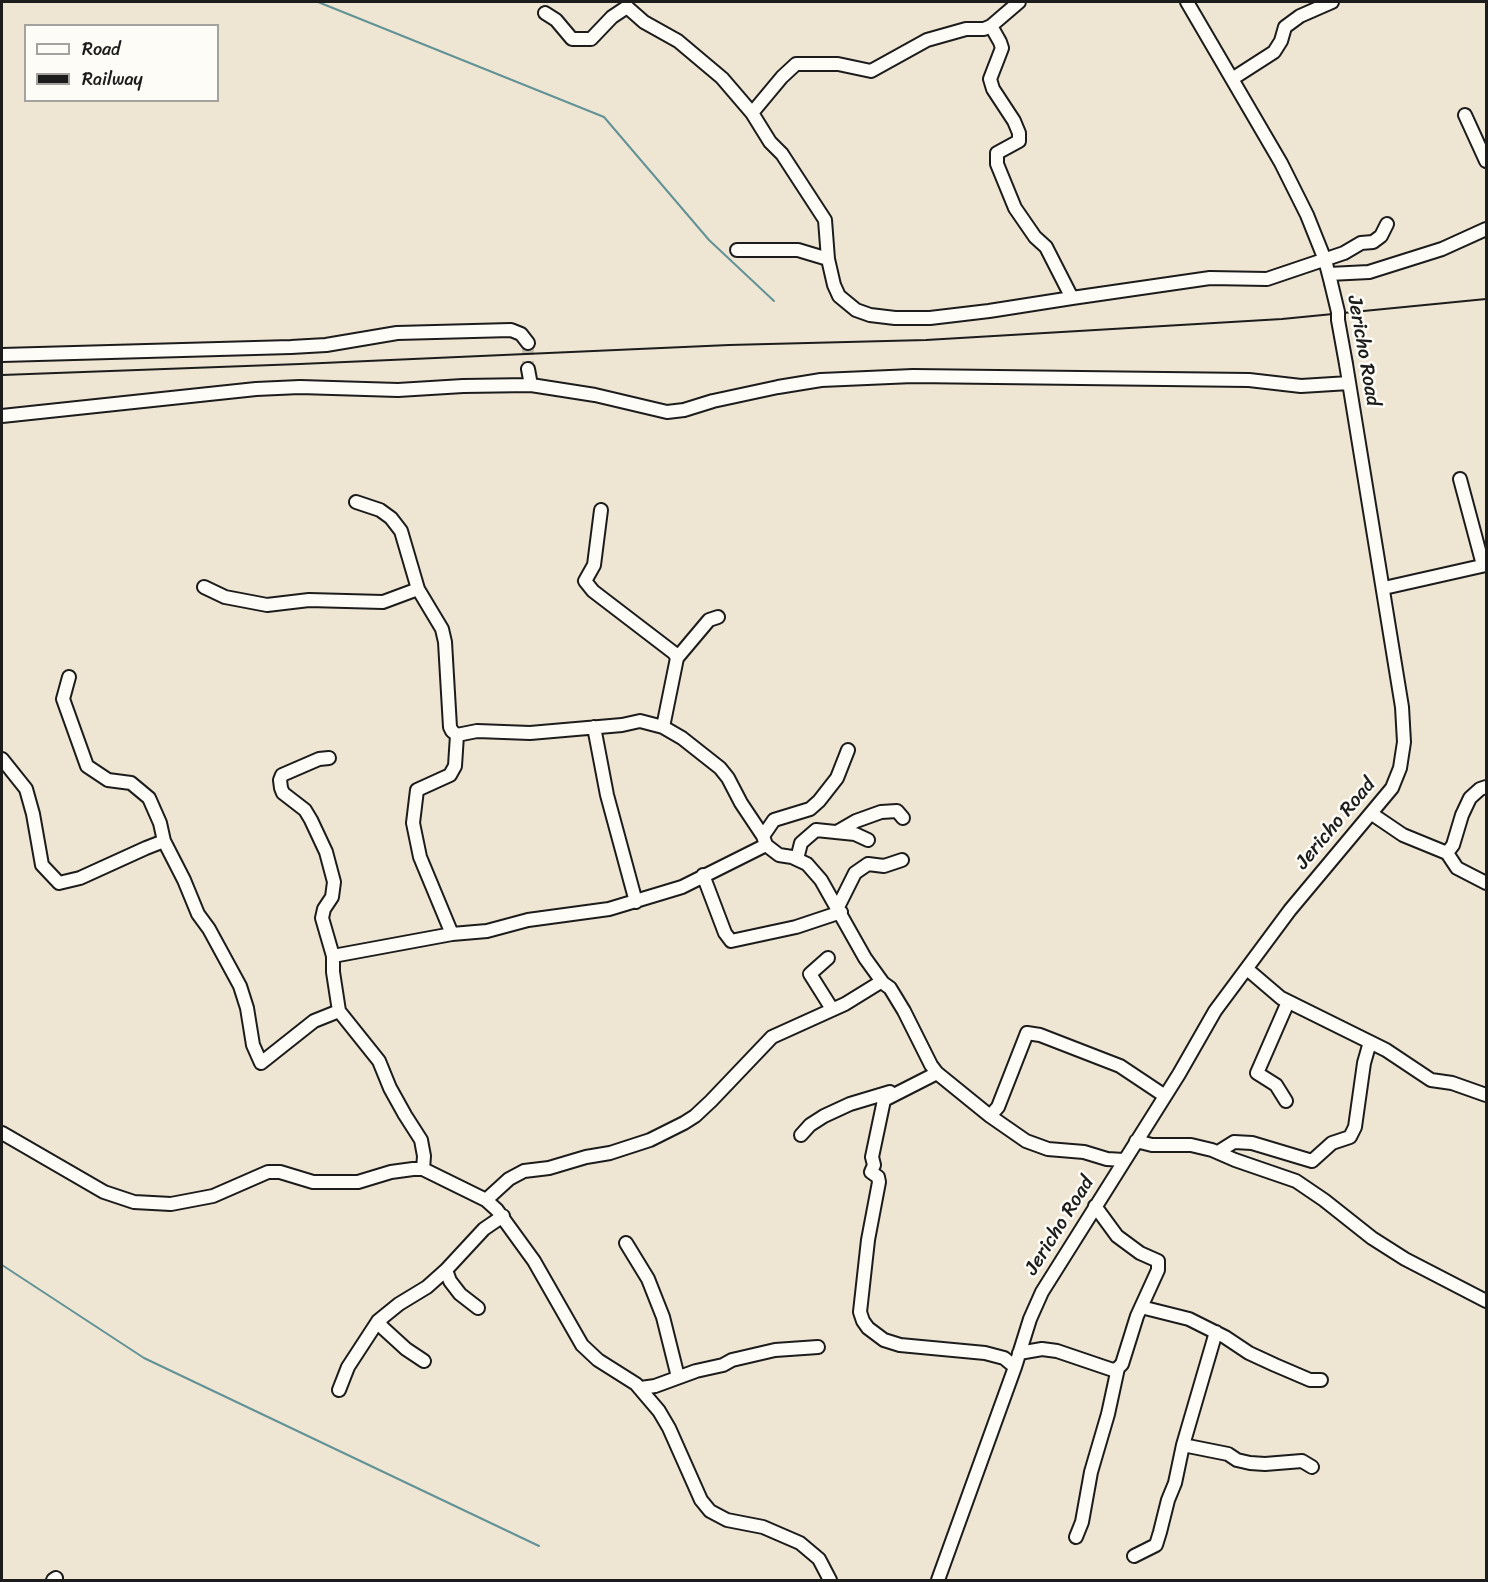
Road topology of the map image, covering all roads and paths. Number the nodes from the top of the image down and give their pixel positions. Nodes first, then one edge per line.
1 (1019, 2) edge
2 (1187, 2) edge
3 (1332, 2) edge
4 (624, 4) edge
5 (545, 13) dead end
6 (991, 26) junction
7 (1232, 79) junction
8 (752, 113) junction
9 (1465, 115) dead end
10 (1486, 161) edge
11 (1387, 224) dead end
12 (1486, 229) edge
13 (737, 250) dead end
14 (828, 259) junction
15 (1325, 261) junction
16 (1330, 279) junction
17 (1072, 298) junction
18 (528, 343) dead end
19 (2, 355) edge
20 (528, 369) tunnel mouth
21 (1349, 383) junction
22 (531, 385) junction
23 (2, 416) edge
24 (1460, 479) dead end
25 (356, 502) dead end
26 (601, 510) dead end
27 (1485, 565) edge
28 (204, 587) dead end
29 (1384, 588) junction
30 (418, 589) junction
31 (718, 617) dead end
32 (677, 658) junction
33 (69, 677) dead end
34 (594, 727) junction
35 (663, 727) junction
36 (457, 735) junction
37 (848, 750) dead end
38 (329, 758) dead end
39 (2, 759) edge
40 (1486, 787) edge
41 (1372, 814) junction
42 (903, 818) dead end
43 (837, 832) junction
44 (868, 840) dead end
45 (164, 841) junction
46 (765, 841) junction
47 (1447, 853) junction
48 (797, 860) junction
49 (902, 860) dead end
50 (703, 875) junction
51 (1486, 883) edge
52 (636, 902) junction
53 (839, 910) junction
54 (452, 934) junction
55 (333, 956) junction
56 (828, 957) dead end
57 (1247, 969) junction
58 (883, 983) junction
59 (1288, 1002) junction
60 (832, 1009) junction
61 (339, 1011) junction
62 (1370, 1042) junction
63 (937, 1073) junction
64 (906, 1088) junction
65 (1486, 1095) edge
66 (1165, 1096) junction
67 (1286, 1101) dead end
68 (990, 1116) junction
69 (2, 1133) edge
70 (801, 1135) dead end
71 (1136, 1141) junction
72 (1218, 1152) junction
73 (1124, 1160) junction
74 (423, 1169) junction
75 (486, 1200) junction
76 (1095, 1206) junction
77 (502, 1216) junction
78 (626, 1243) dead end
79 (446, 1270) junction
80 (1486, 1300) edge
81 (1141, 1307) junction
82 (478, 1308) dead end
83 (378, 1321) junction
84 (1216, 1332) junction
85 (818, 1347) dead end
86 (1019, 1353) junction
87 (424, 1361) dead end
88 (1015, 1367) junction
89 (1118, 1368) junction
90 (678, 1377) junction
91 (1321, 1380) dead end
92 (641, 1388) junction
93 (339, 1390) dead end
94 (1183, 1445) junction
95 (1312, 1467) dead end
96 (1076, 1537) dead end
97 (1134, 1556) dead end
98 (830, 1581) edge
99 (938, 1581) edge

1 - 6 street
2 - 7 street, Jericho Road
3 - 7 street
4 - 5 street
4 - 8 street
6 - 8 street
6 - 17 street
7 - 15 street, Jericho Road
8 - 14 street
9 - 10 street
11 - 15 street
12 - 16 street
13 - 14 street
14 - 17 street
15 - 16 street, Jericho Road
15 - 17 street
16 - 21 street, Jericho Road, bridge
18 - 19 street
20 - 22 street
21 - 22 street
21 - 29 street, Jericho Road
22 - 23 street
24 - 27 street
25 - 30 street
26 - 32 street
27 - 29 street
28 - 30 street
29 - 41 street, Jericho Road
30 - 36 street
31 - 32 street
32 - 35 street
33 - 45 street
34 - 35 street
34 - 36 street
34 - 52 street
35 - 46 street
36 - 54 street
37 - 46 street
38 - 55 street
39 - 45 street
40 - 47 street
41 - 47 street
41 - 57 street, Jericho Road
42 - 43 street
43 - 44 street
43 - 48 street
45 - 61 street
46 - 48 street
46 - 50 street
47 - 51 street
48 - 53 street
49 - 53 street
50 - 52 street
50 - 53 street
52 - 54 street
53 - 58 street
54 - 55 street
55 - 61 street
56 - 60 street
57 - 59 street
57 - 66 street, Jericho Road
58 - 60 street
58 - 63 street
59 - 62 street
59 - 67 street
60 - 75 street
61 - 74 street
62 - 65 street
62 - 72 street
63 - 64 street
63 - 68 street
64 - 70 street
64 - 88 street
66 - 68 street
66 - 71 street, Jericho Road
68 - 73 street
69 - 74 street
71 - 72 street
71 - 73 street, Jericho Road
72 - 80 street
73 - 76 street, Jericho Road
74 - 75 street
75 - 77 street
76 - 81 street
76 - 86 street, Jericho Road
77 - 79 street
77 - 92 street
78 - 90 street
79 - 82 street
79 - 83 street
81 - 84 street
81 - 89 street
83 - 87 street
83 - 93 street
84 - 91 street
84 - 94 street
85 - 90 street
86 - 88 street, Jericho Road
86 - 89 street
88 - 99 street, Jericho Road
89 - 96 street
90 - 92 street
92 - 98 street
94 - 95 street
94 - 97 street

